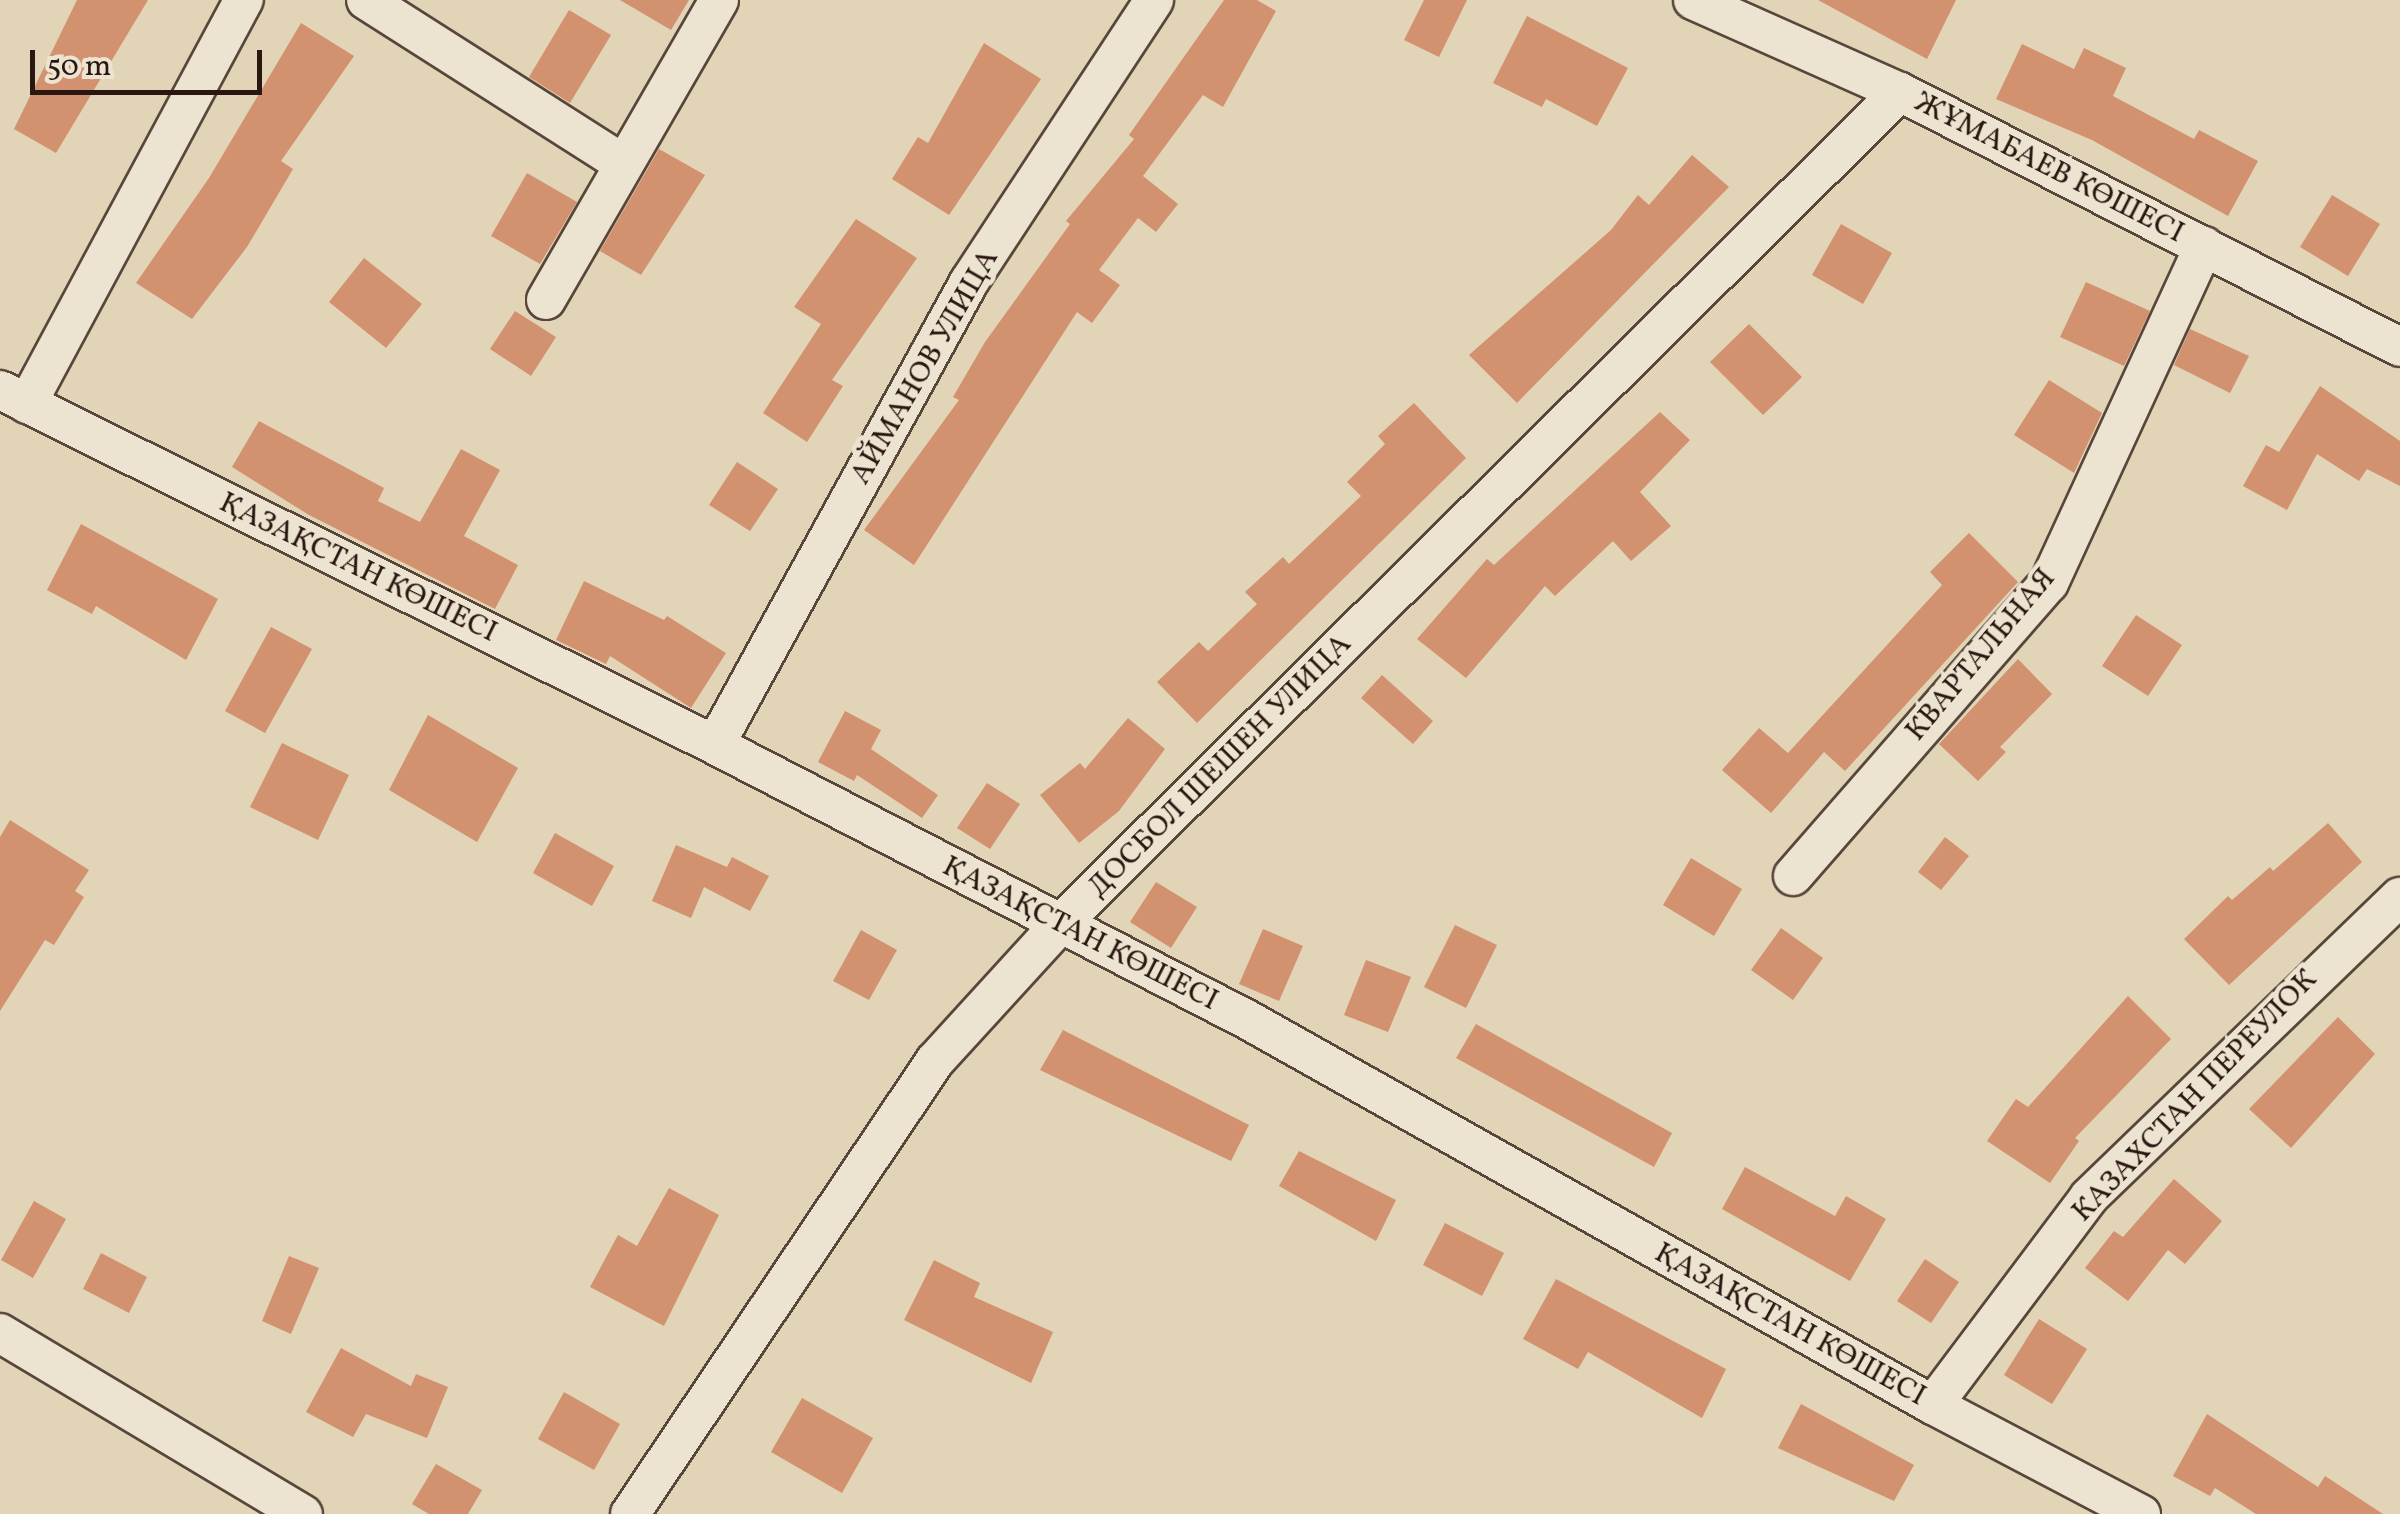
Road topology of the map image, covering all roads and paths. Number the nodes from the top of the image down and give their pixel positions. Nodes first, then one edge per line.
1 (244, 0) edge
2 (366, 0) edge
3 (719, 0) edge
4 (1154, 0) edge
5 (1693, 0) edge
6 (1900, 92) junction
7 (622, 163) junction
8 (2204, 246) junction
9 (546, 300) dead end
10 (2400, 347) edge
11 (14, 397) edge
12 (715, 745) junction
13 (1793, 876) dead end
14 (2400, 896) edge
15 (1060, 924) junction
16 (0, 1334) edge
17 (1933, 1406) junction
18 (303, 1514) edge
19 (630, 1514) edge
20 (2141, 1514) edge

1 - 11 street
2 - 7 street
3 - 7 street
4 - 12 street, АЙМАНОВ УЛИЦА
5 - 6 street, ЖҰМАБАЕВ КӨШЕСІ
6 - 8 street, ЖҰМАБАЕВ КӨШЕСІ
6 - 15 street, ДОСБОЛ ШЕШЕН УЛИЦА
7 - 9 street
8 - 10 street, ЖҰМАБАЕВ КӨШЕСІ
8 - 13 street, КВАРТАЛЬНАЯ
11 - 12 street, ҚАЗАҚСТАН КӨШЕСІ
12 - 15 street, ҚАЗАҚСТАН КӨШЕСІ
14 - 17 street, КАЗАХСТАН ПЕРЕУЛОК
15 - 17 street, ҚАЗАҚСТАН КӨШЕСІ
15 - 19 street, ДОСБОЛ ШЕШЕН УЛИЦА
16 - 18 street
17 - 20 street, ҚАЗАҚСТАН КӨШЕСІ

